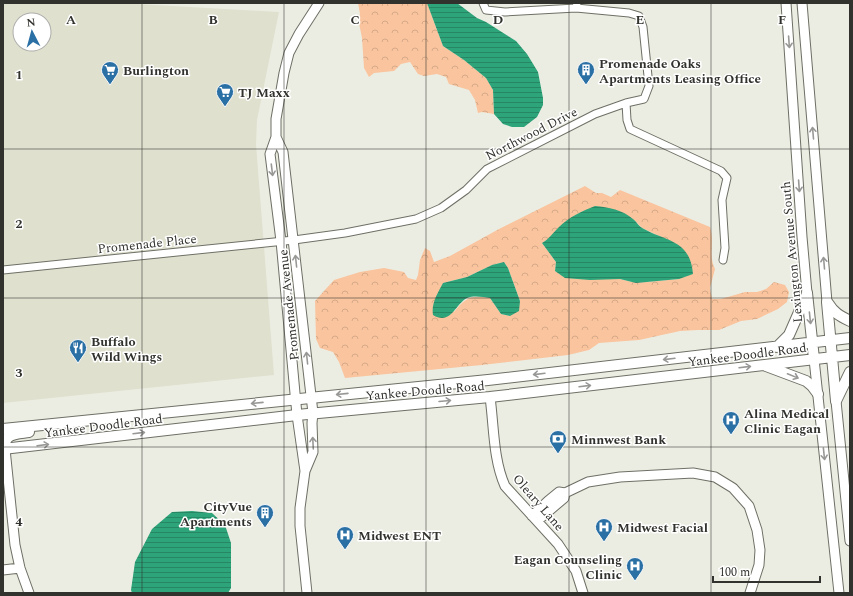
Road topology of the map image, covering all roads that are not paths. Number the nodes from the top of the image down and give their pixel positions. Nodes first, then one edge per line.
1 (319, 3) edge
2 (483, 3) edge
3 (786, 3) edge
4 (802, 3) edge
5 (577, 6) edge
6 (626, 103) junction
7 (276, 137) junction
8 (294, 240) junction
9 (281, 241) junction
10 (723, 260) dead end
11 (3, 270) edge
12 (807, 293) junction
13 (827, 302) junction
14 (850, 321) edge
15 (850, 338) edge
16 (830, 341) junction
17 (812, 343) junction
18 (777, 347) junction
19 (850, 355) edge
20 (832, 357) junction
21 (814, 359) junction
22 (764, 365) junction
23 (850, 372) edge
24 (818, 394) junction
25 (312, 397) junction
26 (490, 397) junction
27 (295, 399) junction
28 (836, 401) junction
29 (313, 413) junction
30 (297, 415) junction
31 (90, 420) junction
32 (3, 428) edge
33 (4, 449) edge
34 (305, 471) junction
35 (534, 518) junction
36 (850, 541) edge
37 (20, 568) junction
38 (3, 570) edge
39 (29, 593) edge
40 (307, 593) edge
41 (583, 593) edge
42 (750, 593) edge
43 (839, 593) edge

1 - 7 street, Promenade Avenue
2 - 5 street
3 -> 12 street, Lexington Avenue South
13 -> 4 street
5 - 6 street, Northwood Drive
6 - 8 street, Northwood Drive
6 - 10 street
7 - 8 street, Promenade Avenue
7 -> 9 street, Promenade Avenue
8 - 9 street, Promenade Place
25 -> 8 street, Promenade Avenue
9 - 11 street, Promenade Place
9 - 27 street, Promenade Avenue
12 -> 17 main road, Lexington Avenue South
12 - 18 main road
13 - 14 main road
13 - 16 main road
15 - 16 main road, Yankee Doodle Road
16 - 17 main road, Yankee Doodle Road
16 - 20 main road
17 - 18 main road, Yankee Doodle Road
17 - 21 main road, Lexington Avenue South
18 -> 25 main road, Yankee Doodle Road
19 - 20 main road, Yankee Doodle Road
20 - 21 main road, Yankee Doodle Road
20 - 28 main road
21 - 22 main road, Yankee Doodle Road
21 - 24 street, Lexington Avenue South
22 -> 24 main road
26 -> 22 main road, Yankee Doodle Road
23 - 28 main road
24 -> 43 street, Lexington Avenue South
25 - 27 main road, Yankee Doodle Road
25 - 29 street, Promenade Avenue
29 -> 26 main road, Yankee Doodle Road
26 - 35 street, Oleary Lane
27 - 30 street, Promenade Avenue
27 -> 31 main road, Yankee Doodle Road
28 - 36 street
29 - 30 main road, Yankee Doodle Road
34 -> 29 street, Promenade Avenue
33 -> 30 main road, Yankee Doodle Road
30 - 34 street, Promenade Avenue
31 - 32 main road, Yankee Doodle Road
31 - 33 main road
33 - 37 street
34 - 40 street, Promenade Avenue
35 - 41 street, Oleary Lane
35 - 42 street
37 - 38 street
37 - 39 street

